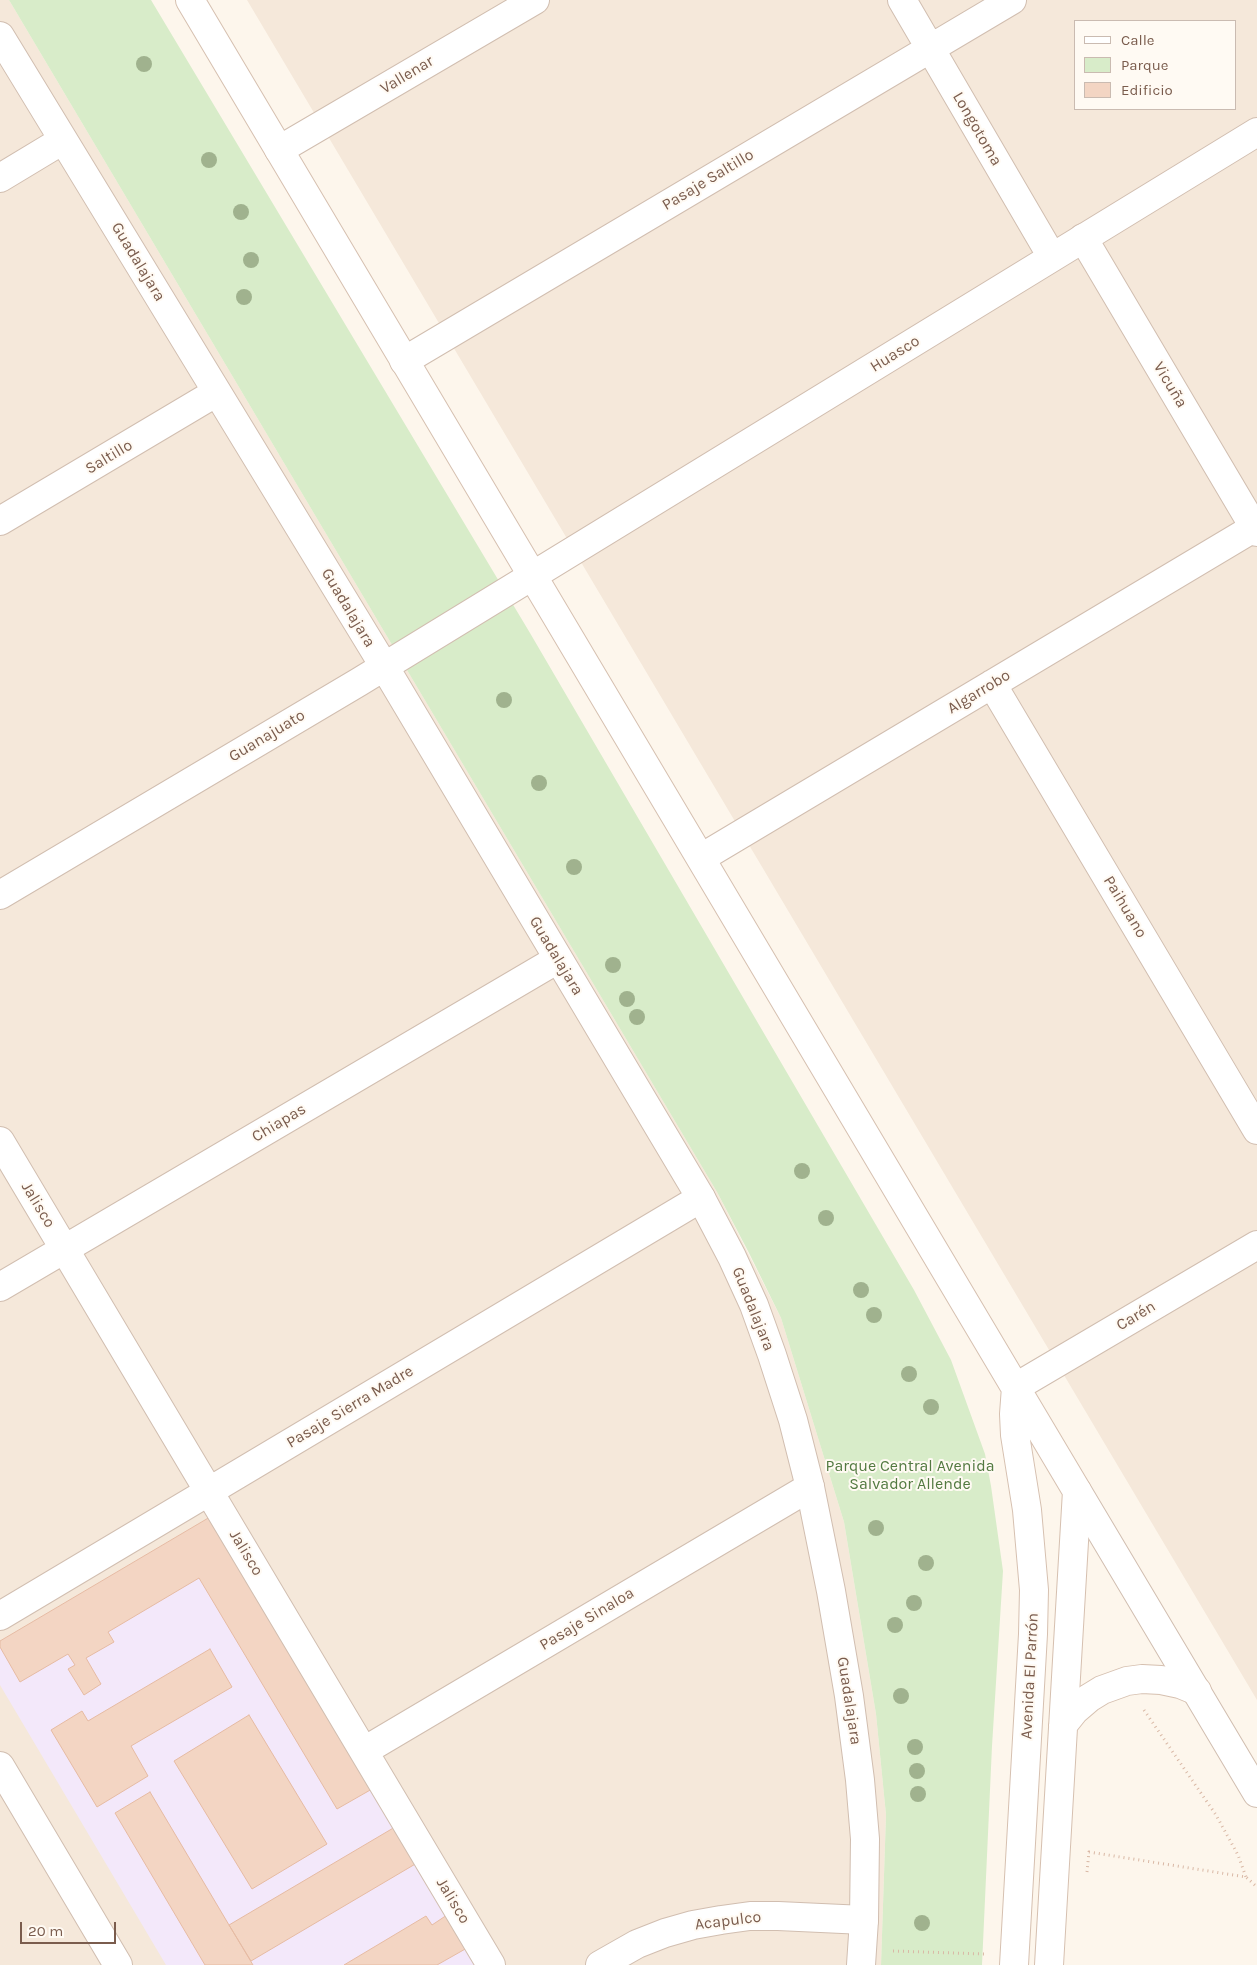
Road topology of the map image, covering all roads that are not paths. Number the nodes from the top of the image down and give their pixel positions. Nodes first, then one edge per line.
1 (190, 0) edge
2 (535, 0) edge
3 (902, 0) edge
4 (1012, 0) edge
5 (0, 36) edge
6 (930, 48) junction
7 (1257, 132) edge
8 (64, 140) junction
9 (279, 150) junction
10 (0, 178) edge
11 (1083, 238) junction
12 (1052, 257) junction
13 (404, 361) junction
14 (217, 392) junction
15 (0, 521) edge
16 (1256, 529) edge
17 (532, 576) junction
18 (384, 666) junction
19 (992, 684) junction
20 (702, 858) junction
21 (0, 895) edge
22 (558, 959) junction
23 (1257, 1130) edge
24 (0, 1141) edge
25 (701, 1198) junction
26 (1257, 1245) edge
27 (64, 1249) junction
28 (0, 1288) edge
29 (1016, 1387) junction
30 (810, 1487) junction
31 (209, 1491) junction
32 (1077, 1491) junction
33 (0, 1616) edge
34 (1197, 1691) junction
35 (1063, 1725) junction
36 (364, 1751) junction
37 (0, 1766) edge
38 (1257, 1793) edge
39 (864, 1920) junction
40 (861, 1958) edge
41 (1014, 1960) edge
42 (118, 1965) edge
43 (492, 1965) edge
44 (600, 1965) edge
45 (1049, 1965) edge

1 - 9 street
2 - 9 street, Vallenar
3 - 6 street, Longotoma
4 - 6 street, Pasaje Saltillo
5 - 8 street, Guadalajara
6 - 12 street, Longotoma
6 - 13 street, Pasaje Saltillo
7 - 11 street, Huasco
8 - 10 street
8 - 14 street, Guadalajara
9 - 13 street
11 - 12 street, Huasco
11 - 16 street, Vicuña
12 - 17 street, Huasco
13 - 17 street
14 - 15 street, Saltillo
14 - 18 street, Guadalajara
16 - 19 street, Algarrobo
17 - 18 street, Guanajuato
17 - 20 street
18 - 21 street, Guanajuato
18 - 22 street, Guadalajara
19 - 20 street, Algarrobo
19 - 23 street, Paihuano
20 - 29 street
22 - 25 street, Guadalajara
22 - 27 street, Chiapas
24 - 27 street, Jalisco
25 - 30 street, Guadalajara
25 - 31 street, Pasaje Sierra Madre
26 - 29 street, Carén
27 - 28 street, Chiapas
27 - 31 street, Jalisco
29 - 32 street
29 - 41 street, Avenida El Parrón
30 - 36 street, Pasaje Sinaloa
30 - 39 street, Guadalajara
31 - 33 street, Pasaje Sierra Madre
31 - 36 street, Jalisco
32 - 34 street
32 - 35 street
34 - 35 street
34 - 38 street
35 - 45 street
36 - 43 street, Jalisco
37 - 42 street
39 - 40 street, Guadalajara
39 - 44 street, Acapulco

